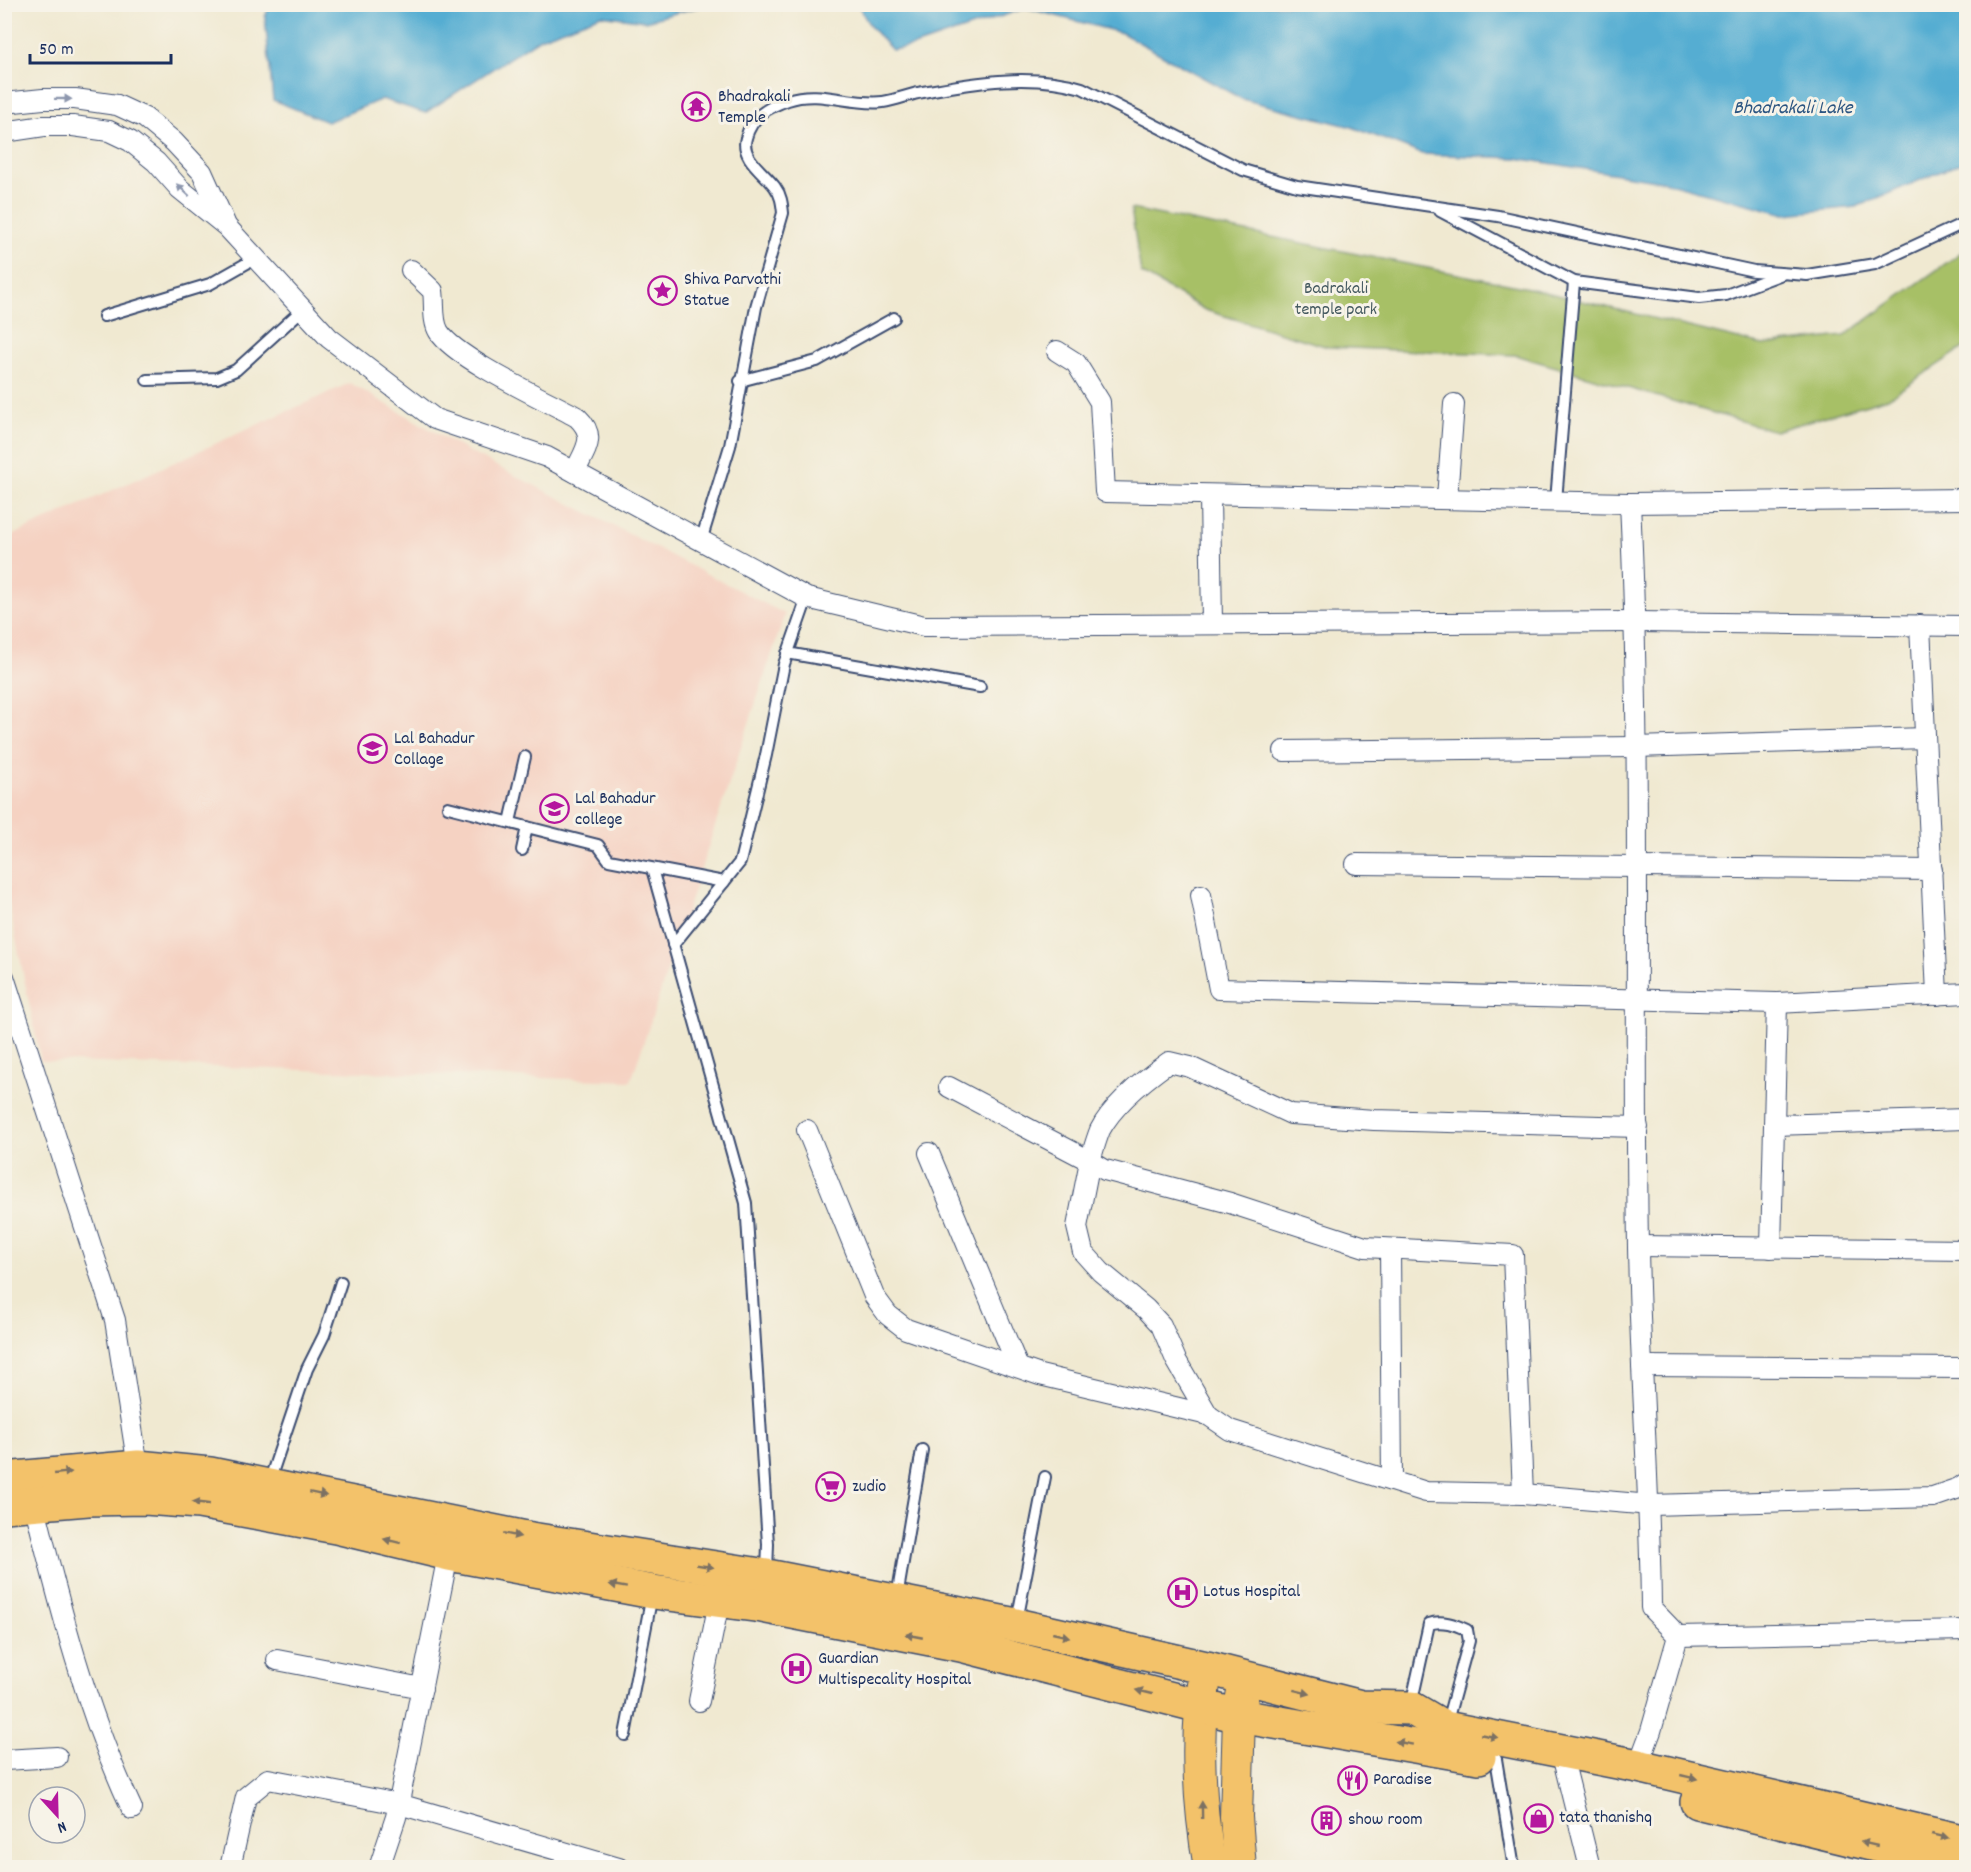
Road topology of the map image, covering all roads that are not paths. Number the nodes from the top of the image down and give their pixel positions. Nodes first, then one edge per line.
1 (6, 100) edge
2 (4, 132) edge
3 (1432, 207) junction
4 (1966, 222) edge
5 (227, 227) junction
6 (256, 258) junction
7 (411, 270) dead end
8 (1785, 273) junction
9 (1574, 282) junction
10 (303, 309) junction
11 (104, 316) dead end
12 (894, 318) dead end
13 (1057, 351) dead end
14 (147, 380) dead end
15 (740, 381) junction
16 (1454, 404) dead end
17 (575, 472) junction
18 (1210, 496) junction
19 (1447, 498) junction
20 (1966, 499) edge
21 (1556, 501) junction
22 (1630, 503) junction
23 (701, 541) junction
24 (807, 598) junction
25 (1212, 622) junction
26 (1635, 622) junction
27 (1920, 625) junction
28 (1966, 626) edge
29 (788, 653) junction
30 (980, 687) dead end
31 (1925, 738) junction
32 (1636, 747) junction
33 (1284, 751) dead end
34 (525, 757) dead end
35 (448, 807) dead end
36 (510, 822) junction
37 (527, 827) junction
38 (522, 850) dead end
39 (1356, 864) dead end
40 (1637, 868) junction
41 (652, 869) junction
42 (1932, 870) junction
43 (723, 882) junction
44 (1201, 895) dead end
45 (673, 945) junction
46 (4, 977) edge
47 (1966, 993) edge
48 (1937, 994) junction
49 (1638, 999) junction
50 (1777, 1003) junction
51 (949, 1087) dead end
52 (1966, 1119) edge
53 (1774, 1125) junction
54 (1638, 1127) junction
55 (807, 1130) dead end
56 (928, 1153) dead end
57 (1090, 1161) junction
58 (1638, 1246) junction
59 (1771, 1248) junction
60 (1390, 1249) junction
61 (1966, 1250) edge
62 (341, 1282) dead end
63 (1641, 1366) junction
64 (1018, 1367) junction
65 (1966, 1368) edge
66 (1208, 1415) junction
67 (922, 1450) dead end
68 (138, 1467) junction
69 (1045, 1478) dead end
70 (4, 1479) edge
71 (1392, 1482) junction
72 (1966, 1483) edge
73 (268, 1484) junction
74 (1523, 1494) junction
75 (19, 1505) edge
76 (1651, 1505) junction
77 (452, 1539) junction
78 (767, 1576) junction
79 (653, 1592) junction
80 (896, 1601) junction
81 (719, 1602) junction
82 (1016, 1625) junction
83 (1966, 1630) edge
84 (1678, 1636) junction
85 (277, 1660) dead end
86 (1207, 1668) junction
87 (1245, 1678) junction
88 (422, 1688) junction
89 (699, 1701) dead end
90 (1201, 1707) junction
91 (1411, 1708) junction
92 (1239, 1716) junction
93 (1446, 1728) junction
94 (625, 1735) dead end
95 (57, 1757) dead end
96 (1496, 1759) junction
97 (4, 1760) edge
98 (1563, 1762) junction
99 (1638, 1766) junction
100 (399, 1804) junction
101 (132, 1809) dead end
102 (1966, 1842) edge
103 (1966, 1867) edge
104 (230, 1868) edge
105 (379, 1868) edge
106 (619, 1868) edge
107 (1210, 1868) edge
108 (1239, 1868) edge
109 (1514, 1868) edge
110 (1590, 1868) edge

1 -> 5 street
5 -> 2 street
3 - 8 lane
3 - 9 lane
3 - 15 lane
4 - 8 lane
5 - 6 street
6 - 10 street
6 - 11 lane
7 - 17 street
8 - 9 lane
9 - 21 lane
10 - 14 lane
10 - 17 street
12 - 15 lane
13 - 18 street
15 - 23 lane
16 - 19 street
17 - 23 street
18 - 19 street
18 - 25 street
19 - 21 street
20 - 22 street
21 - 22 street
22 - 26 street
23 - 24 street
24 - 25 street
24 - 29 lane
25 - 26 street
26 - 27 street
26 - 32 street
27 - 28 street
27 - 31 street
29 - 30 lane
29 - 43 lane
31 - 32 street
31 - 42 street
32 - 33 street
32 - 40 street
34 - 36 lane
35 - 36 lane
36 - 37 lane
37 - 38 lane
37 - 41 lane
39 - 40 street
40 - 42 street
40 - 49 street
41 - 43 lane
41 - 45 lane
42 - 48 street
43 - 45 lane
44 - 49 street
45 - 78 lane
46 - 68 street
47 - 48 street
48 - 50 street
49 - 50 street
49 - 54 street
50 - 53 street
51 - 57 street
52 - 53 street
53 - 59 street
54 - 57 street
54 - 58 street
55 - 64 street
56 - 64 street
57 - 60 street
57 - 66 street
58 - 59 street
58 - 63 street
59 - 61 street
60 - 71 street
60 - 74 street
62 - 73 lane
63 - 65 street
63 - 76 street
64 - 66 street
66 - 71 street
67 - 80 lane
70 -> 68 highway
68 - 73 highway
69 - 82 lane
71 - 74 street
72 - 76 street
73 -> 77 highway
74 - 76 street
77 -> 75 highway
75 - 101 street
76 - 84 street
77 -> 78 highway
79 -> 77 highway
77 - 88 street
78 - 80 highway
79 - 81 highway
79 - 94 lane
80 - 82 highway
81 - 89 street
90 -> 81 highway
82 -> 86 highway
83 - 84 street
84 - 99 street
85 - 88 street
86 - 87 highway
86 - 90 main road
87 -> 91 highway
87 - 92 main road
88 - 100 street
90 - 92 highway
107 -> 90 main road
91 - 93 highway
91 - 93 lane
96 -> 92 highway
92 - 108 main road
93 -> 98 highway
95 - 97 street
96 - 98 highway
96 - 109 lane
98 - 99 highway
103 -> 98 highway
98 - 110 street
99 -> 102 highway
100 - 104 street
100 - 105 street
100 - 106 street

